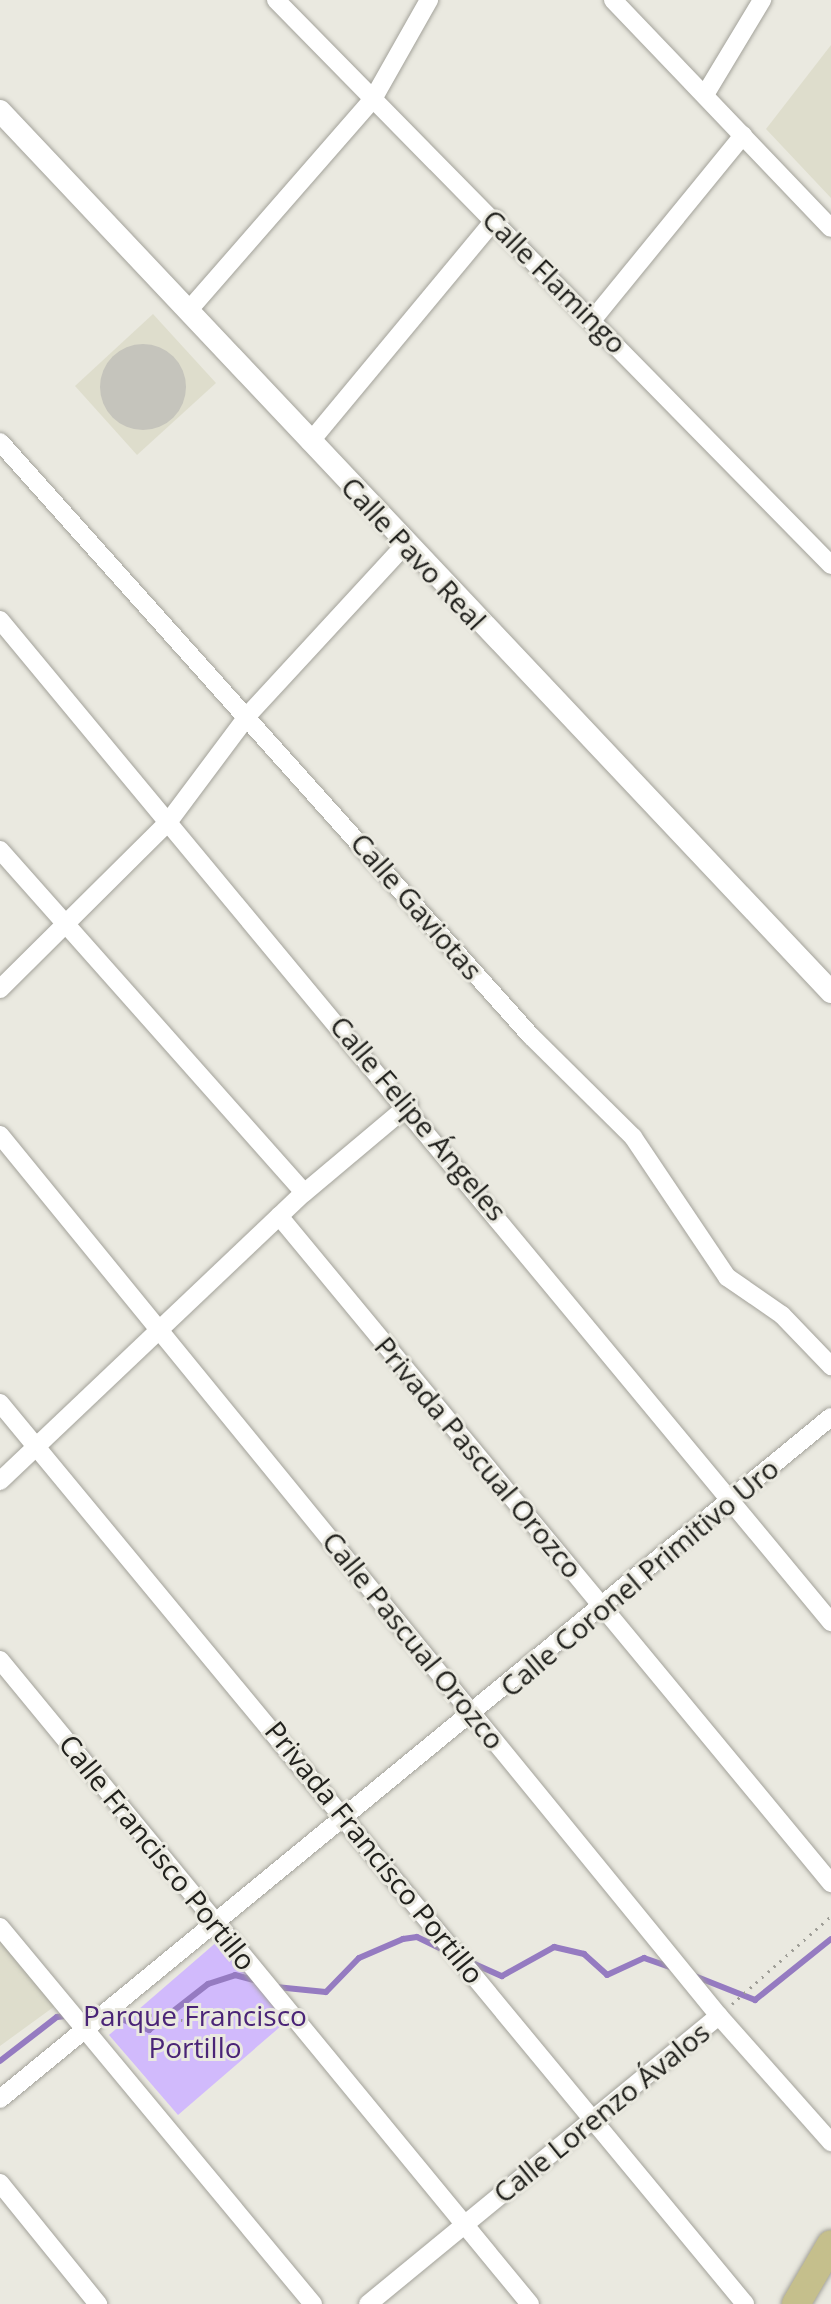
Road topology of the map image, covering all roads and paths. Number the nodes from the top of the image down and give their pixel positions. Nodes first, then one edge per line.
1 (276, 0) edge
2 (429, 0) edge
3 (613, 0) edge
4 (762, 0) edge
5 (706, 93) junction
6 (373, 99) junction
7 (0, 111) edge
8 (743, 135) junction
9 (495, 219) junction
10 (831, 228) edge
11 (188, 311) junction
12 (594, 318) junction
13 (0, 442) edge
14 (310, 442) junction
15 (405, 545) junction
16 (831, 565) edge
17 (0, 620) edge
18 (249, 714) junction
19 (169, 821) junction
20 (0, 850) edge
21 (67, 924) junction
22 (0, 989) edge
23 (831, 992) edge
24 (409, 1105) junction
25 (0, 1135) edge
26 (304, 1193) junction
27 (279, 1216) junction
28 (161, 1328) junction
29 (831, 1366) edge
30 (0, 1403) edge
31 (831, 1417) edge
32 (37, 1448) junction
33 (0, 1481) edge
34 (733, 1500) junction
35 (603, 1607) junction
36 (831, 1622) edge
37 (0, 1660) edge
38 (474, 1713) junction
39 (346, 1815) junction
40 (831, 1883) edge
41 (831, 1916) edge
42 (215, 1921) junction
43 (0, 1927) edge
44 (115, 2005) junction
45 (719, 2016) junction
46 (182, 2020) dead end
47 (89, 2028) junction
48 (0, 2099) edge
49 (591, 2117) junction
50 (831, 2142) edge
51 (0, 2183) edge
52 (463, 2224) junction
53 (831, 2244) edge
54 (98, 2304) edge
55 (313, 2304) edge
56 (368, 2304) edge
57 (530, 2304) edge
58 (745, 2304) edge
59 (796, 2304) edge

1 - 6 street, Calle Flamingo
2 - 6 street
3 - 5 street
4 - 5 street
5 - 8 street
6 - 9 street, Calle Flamingo
6 - 11 street
7 - 11 street, Calle Pavo Real
8 - 10 street
8 - 12 street
9 - 12 street, Calle Flamingo
9 - 14 street
11 - 14 street, Calle Pavo Real
12 - 16 street, Calle Flamingo
13 - 18 street, Calle Gaviotas
14 - 15 street, Calle Pavo Real
15 - 18 street
15 - 23 street, Calle Pavo Real
17 - 19 street, Calle Felipe Ángeles
18 - 19 street
18 - 29 street, Calle Gaviotas
19 - 21 street
19 - 24 street, Calle Felipe Ángeles
20 - 21 street
21 - 22 street
21 - 26 street
24 - 26 street
24 - 34 street, Calle Felipe Ángeles
25 - 28 street, Calle Pascual Orozco
26 - 27 street
27 - 28 street
27 - 35 street, Privada Pascual Orozco
28 - 32 street
28 - 38 street, Calle Pascual Orozco
30 - 32 street, Privada Francisco Portillo
31 - 34 street, Calle Coronel Primitivo Uro
32 - 33 street
32 - 39 street, Privada Francisco Portillo
34 - 35 street, Calle Coronel Primitivo Uro
34 - 36 street, Calle Felipe Ángeles
35 - 38 street, Calle Coronel Primitivo Uro
35 - 40 street, Privada Pascual Orozco
37 - 42 street, Calle Francisco Portillo
38 - 39 street, Calle Coronel Primitivo Uro
38 - 45 street, Calle Pascual Orozco
39 - 42 street, Calle Coronel Primitivo Uro
39 - 49 street, Privada Francisco Portillo
41 - 45 path, Calle Lorenzo Ávalos
42 - 44 street, Calle Coronel Primitivo Uro
42 - 52 street, Calle Francisco Portillo
43 - 47 street
44 - 46 path
44 - 47 street, Calle Coronel Primitivo Uro
45 - 49 street, Calle Lorenzo Ávalos
45 - 50 street, Calle Pascual Orozco
47 - 48 street, Calle Coronel Primitivo Uro
47 - 55 street
49 - 52 street, Calle Lorenzo Ávalos
49 - 58 street, Privada Francisco Portillo
51 - 54 street
52 - 56 street, Calle Lorenzo Ávalos
52 - 57 street, Calle Francisco Portillo
53 - 59 main road

